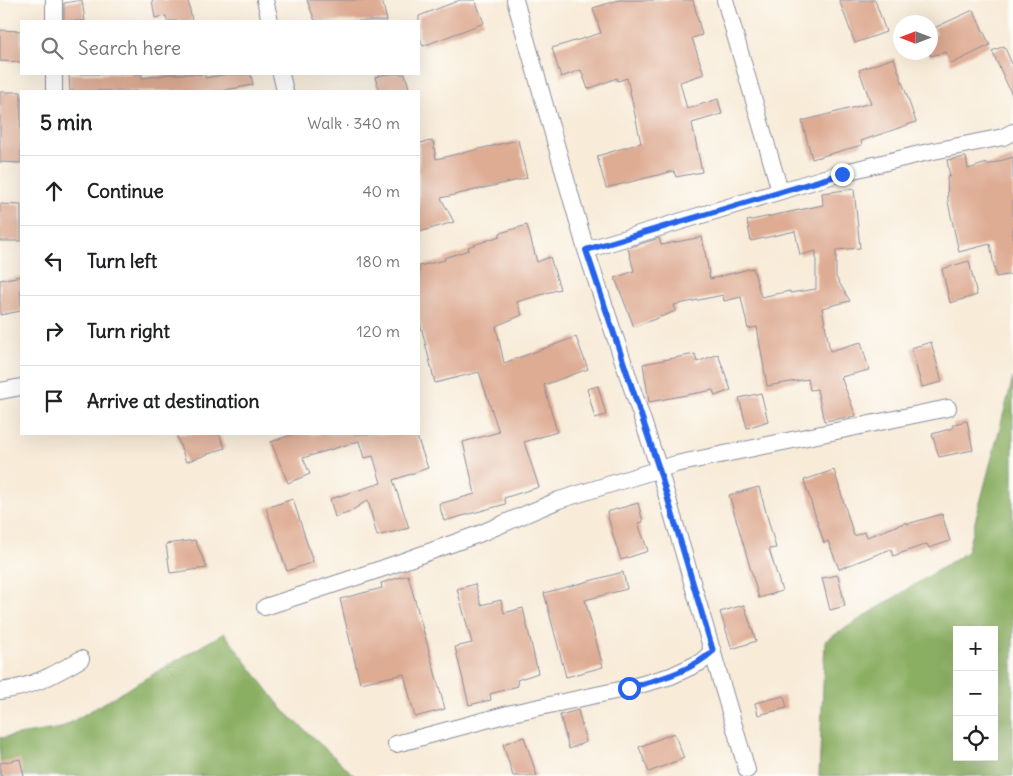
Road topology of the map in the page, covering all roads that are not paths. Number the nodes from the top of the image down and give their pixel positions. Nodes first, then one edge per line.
1 (54, 0) edge
2 (265, 0) edge
3 (515, 0) edge
4 (726, 0) edge
5 (54, 20) edge
6 (270, 20) edge
7 (54, 75) edge
8 (281, 75) edge
9 (54, 90) edge
10 (285, 90) edge
11 (1013, 132) edge
12 (780, 191) junction
13 (586, 250) junction
14 (20, 386) edge
15 (0, 391) edge
16 (948, 408) dead end
17 (659, 469) junction
18 (265, 607) dead end
19 (713, 651) junction
20 (81, 659) dead end
21 (0, 691) edge
22 (396, 744) dead end
23 (747, 770) dead end

1 - 5 street
2 - 6 street
3 - 13 street
4 - 12 street
7 - 9 street
8 - 10 street
11 - 12 street
12 - 13 street
13 - 17 street
14 - 15 street
16 - 17 street
17 - 18 street
17 - 19 street
19 - 22 street
19 - 23 street
20 - 21 street

